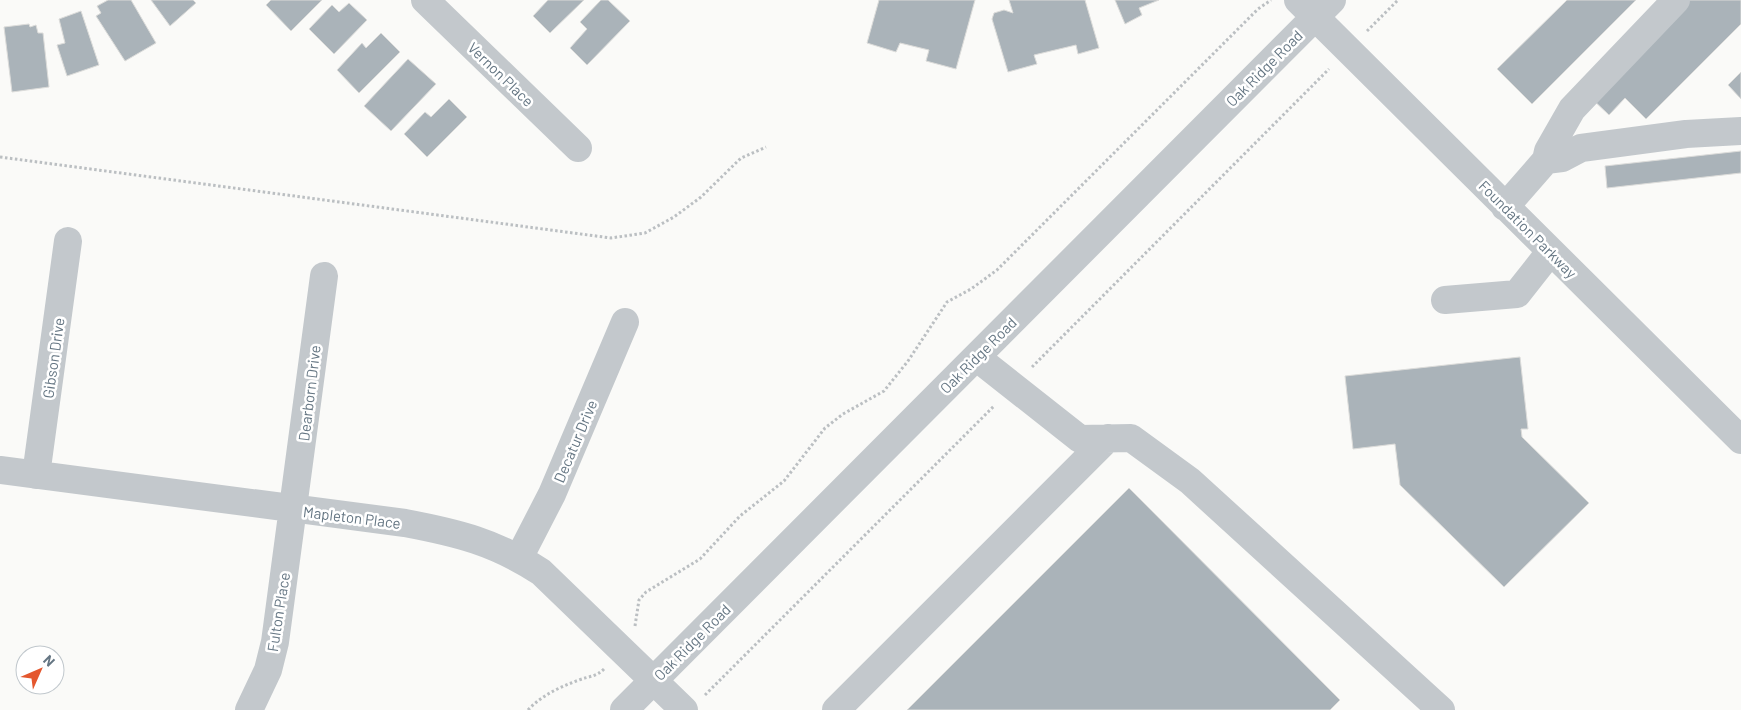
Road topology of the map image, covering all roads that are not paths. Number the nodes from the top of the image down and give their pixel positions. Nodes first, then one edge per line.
1 (425, 0) edge
2 (1676, 0) edge
3 (1315, 6) edge
4 (1741, 131) edge
5 (578, 148) dead end
6 (1546, 160) junction
7 (1505, 207) junction
8 (68, 241) dead end
9 (1550, 252) junction
10 (324, 276) dead end
11 (1445, 300) dead end
12 (625, 322) dead end
13 (976, 357) junction
14 (1738, 431) edge
15 (1108, 438) junction
16 (0, 470) edge
17 (36, 475) junction
18 (293, 510) junction
19 (519, 558) junction
20 (653, 681) junction
21 (249, 710) edge
22 (624, 710) edge
23 (684, 710) edge
24 (836, 710) edge
25 (1441, 710) edge

1 - 5 street, Vernon Place
2 - 6 street
3 - 7 street, Foundation Parkway
3 - 13 street, Oak Ridge Road
4 - 6 street
6 - 7 street
7 - 9 street, Foundation Parkway
8 - 17 street, Gibson Drive
9 - 11 street
9 - 14 street, Foundation Parkway
10 - 18 street, Dearborn Drive
12 - 19 street, Decatur Drive
13 - 15 street
13 - 20 street, Oak Ridge Road
15 - 24 street
15 - 25 street
16 - 17 street, Mapleton Place
17 - 18 street, Mapleton Place
18 - 19 street, Mapleton Place
18 - 21 street, Fulton Place
19 - 20 street, Mapleton Place
20 - 22 street, Oak Ridge Road
20 - 23 street, Mapleton Place

